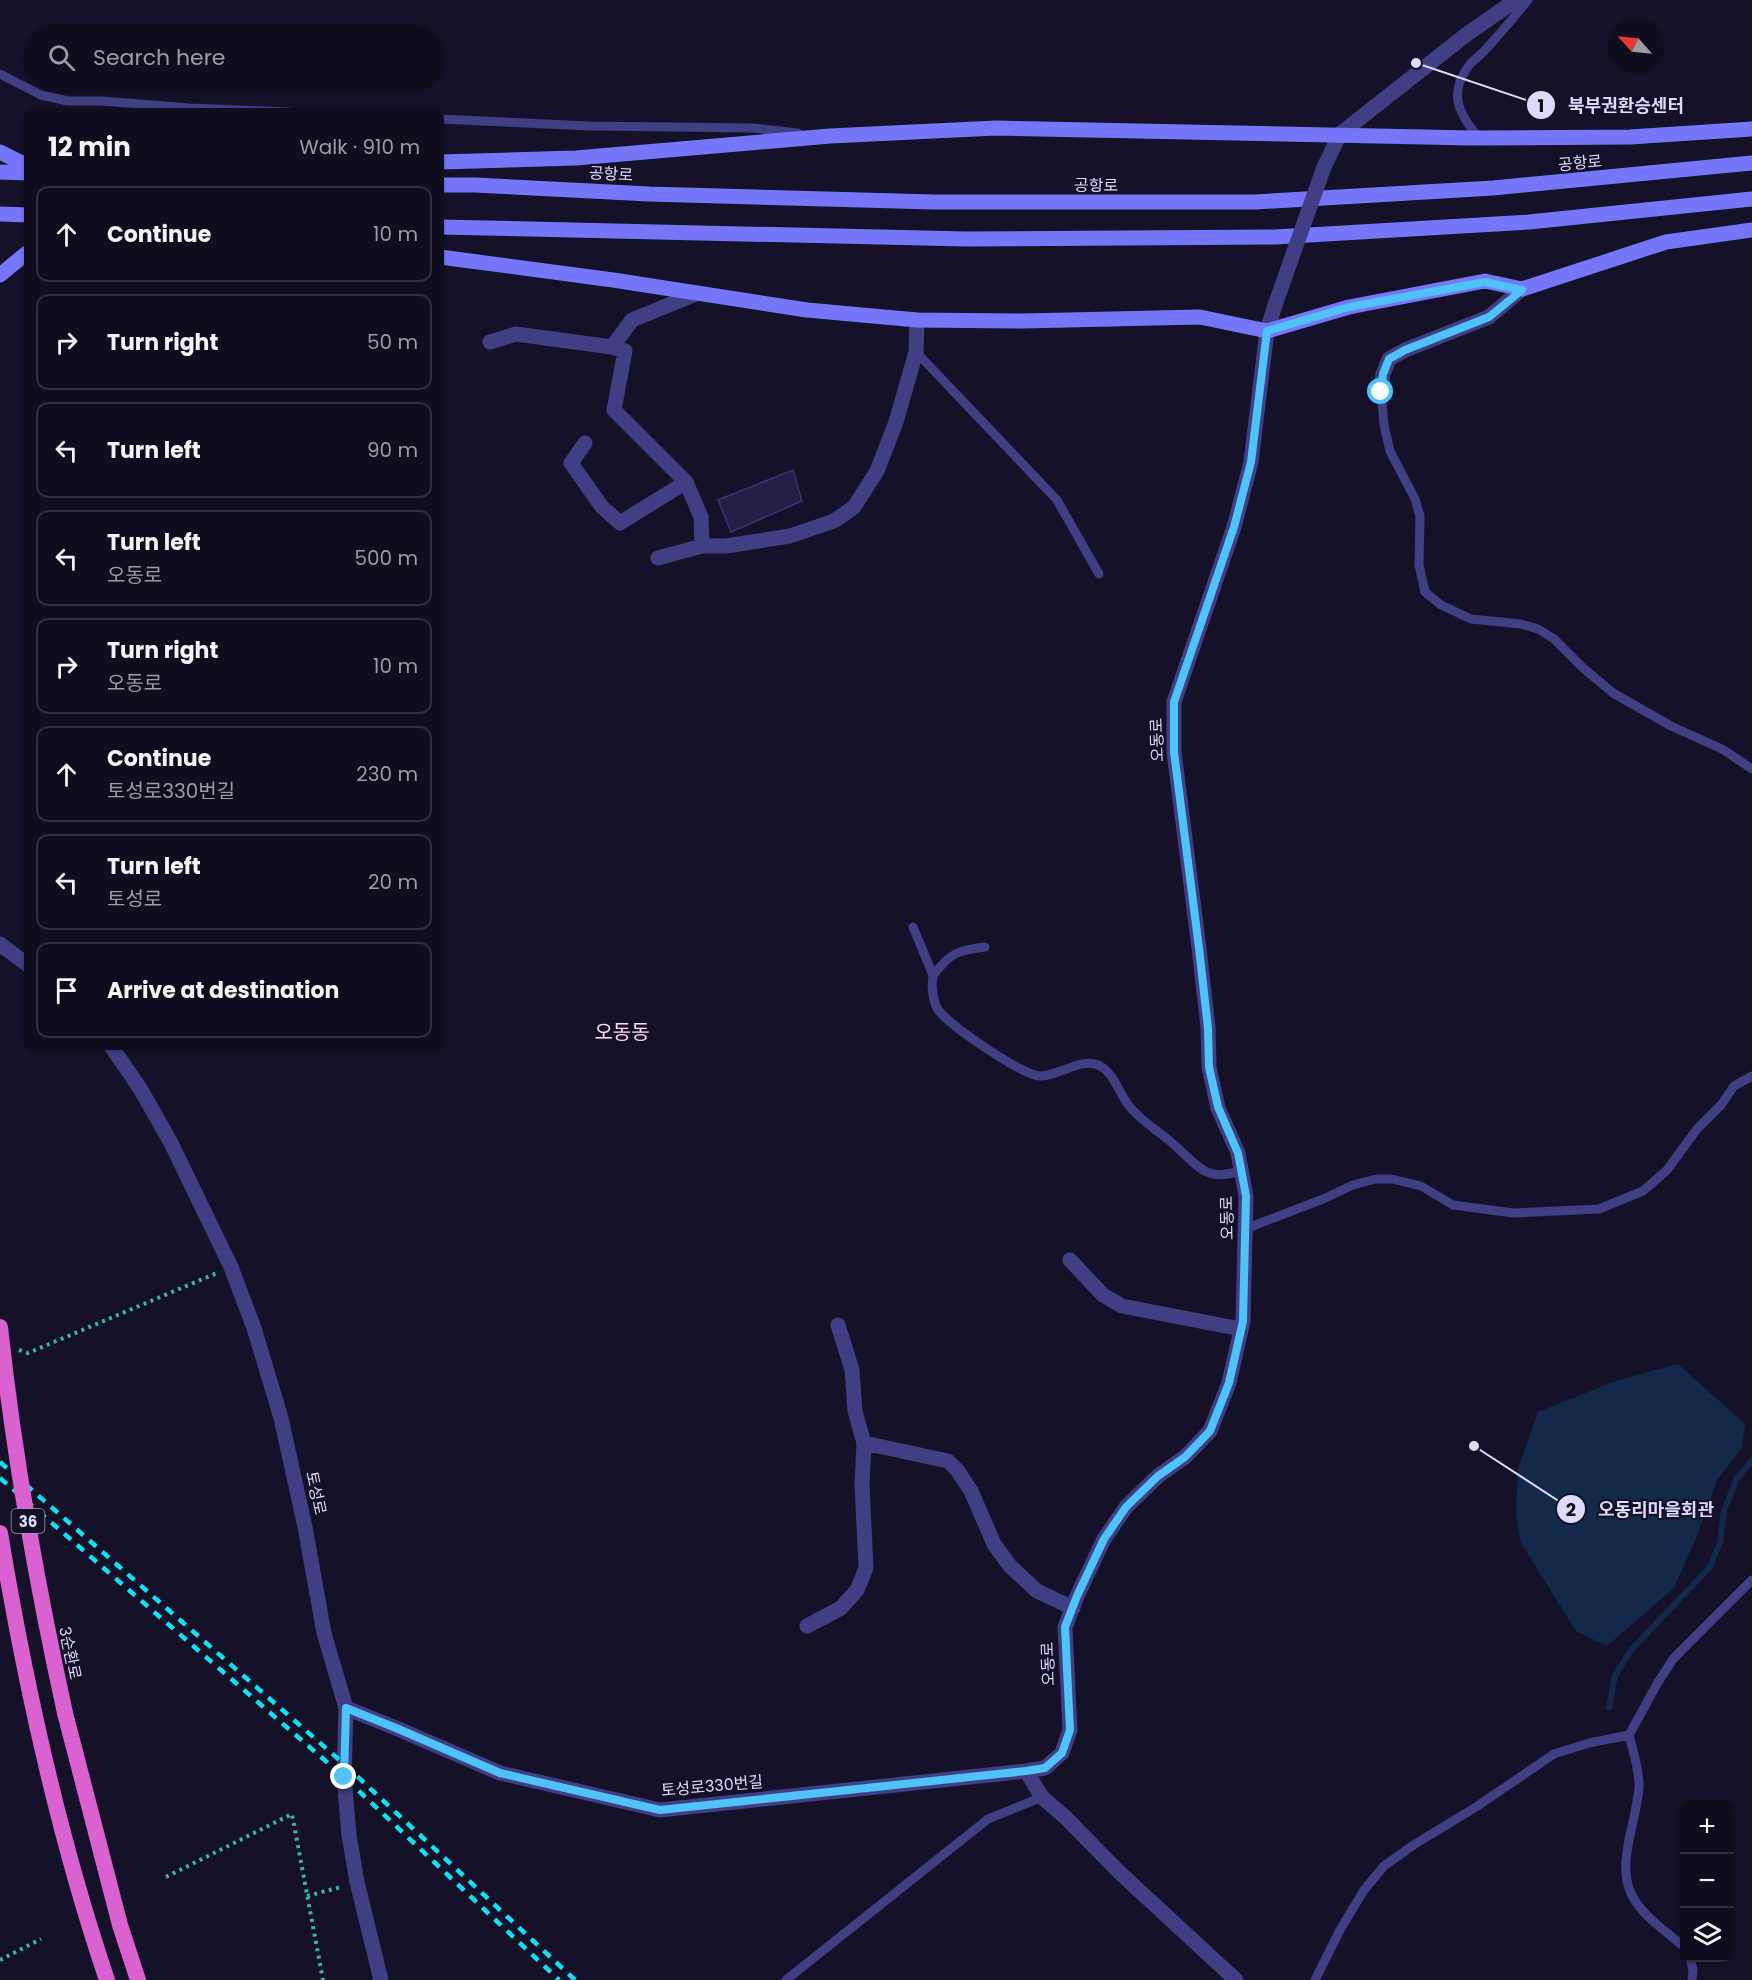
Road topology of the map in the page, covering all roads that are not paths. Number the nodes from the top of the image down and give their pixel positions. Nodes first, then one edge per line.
1 (1516, 0) edge
2 (1528, 0) edge
3 (0, 74) edge
4 (24, 86) edge
5 (31, 90) edge
6 (189, 108) edge
7 (444, 119) edge
8 (1752, 129) edge
9 (1340, 134) junction
10 (830, 136) junction
11 (1479, 138) junction
12 (0, 152) edge
13 (444, 162) edge
14 (1752, 163) edge
15 (24, 164) edge
16 (0, 172) edge
17 (24, 173) edge
18 (444, 185) edge
19 (1752, 199) edge
20 (0, 214) edge
21 (24, 215) edge
22 (444, 227) edge
23 (1752, 230) edge
24 (24, 255) edge
25 (444, 258) edge
26 (0, 275) edge
27 (1522, 290) junction
28 (698, 293) junction
29 (917, 320) junction
30 (1267, 331) junction
31 (490, 342) dead end
32 (612, 347) junction
33 (915, 352) junction
34 (1381, 392) joint
35 (585, 443) dead end
36 (686, 482) junction
37 (702, 546) junction
38 (658, 558) dead end
39 (1099, 574) dead end
40 (1752, 769) edge
41 (914, 927) dead end
42 (0, 944) edge
43 (985, 947) dead end
44 (24, 963) edge
45 (933, 975) junction
46 (114, 1050) edge
47 (1752, 1076) edge
48 (1241, 1171) junction
49 (1245, 1229) junction
50 (1070, 1260) dead end
51 (838, 1325) dead end
52 (0, 1327) edge
53 (1241, 1329) junction
54 (864, 1443) junction
55 (0, 1533) edge
56 (1752, 1580) edge
57 (1073, 1608) junction
58 (807, 1626) dead end
59 (346, 1708) junction
60 (1629, 1735) junction
61 (1026, 1771) junction
62 (1042, 1797) junction
63 (1680, 1943) edge
64 (1691, 1962) edge
65 (107, 1980) edge
66 (138, 1980) edge
67 (381, 1980) edge
68 (786, 1980) edge
69 (1236, 1980) edge
70 (1316, 1980) edge
71 (1692, 1980) edge

1 - 9 street
2 - 11 lane
3 - 4 lane
5 - 6 lane
7 - 10 lane
8 - 11 main road
9 - 10 main road
9 - 11 main road
9 - 30 street, 오동로, bridge
10 - 13 main road
12 - 15 main road
14 - 18 main road, 공항로
16 - 17 main road
19 - 22 main road
20 - 21 main road
23 - 27 main road
24 - 26 main road
25 - 28 main road
27 - 30 main road
27 - 34 street
28 - 29 main road
28 - 32 street
29 - 30 main road
29 - 33 street
30 - 48 street, 오동로
31 - 32 street
32 - 36 street
33 - 37 street
33 - 39 lane
34 - 40 lane
35 - 36 street
36 - 37 street
37 - 38 street
41 - 45 lane
42 - 44 street
43 - 45 lane
45 - 48 lane
46 - 59 street, 토성로
47 - 49 lane
48 - 49 street, 오동로
49 - 53 street, 오동로
50 - 53 street
51 - 54 street
52 - 66 highway, 3순환로 / 36, bridge
53 - 57 street, 오동로
54 - 57 street
54 - 58 street
55 - 65 highway, 36
56 - 60 lane
57 - 61 street, 오동로
59 - 61 street, 토성로330번길
59 - 67 street, 토성로
60 - 63 lane
60 - 70 lane
61 - 62 street
62 - 68 lane
62 - 69 street
64 - 71 lane

